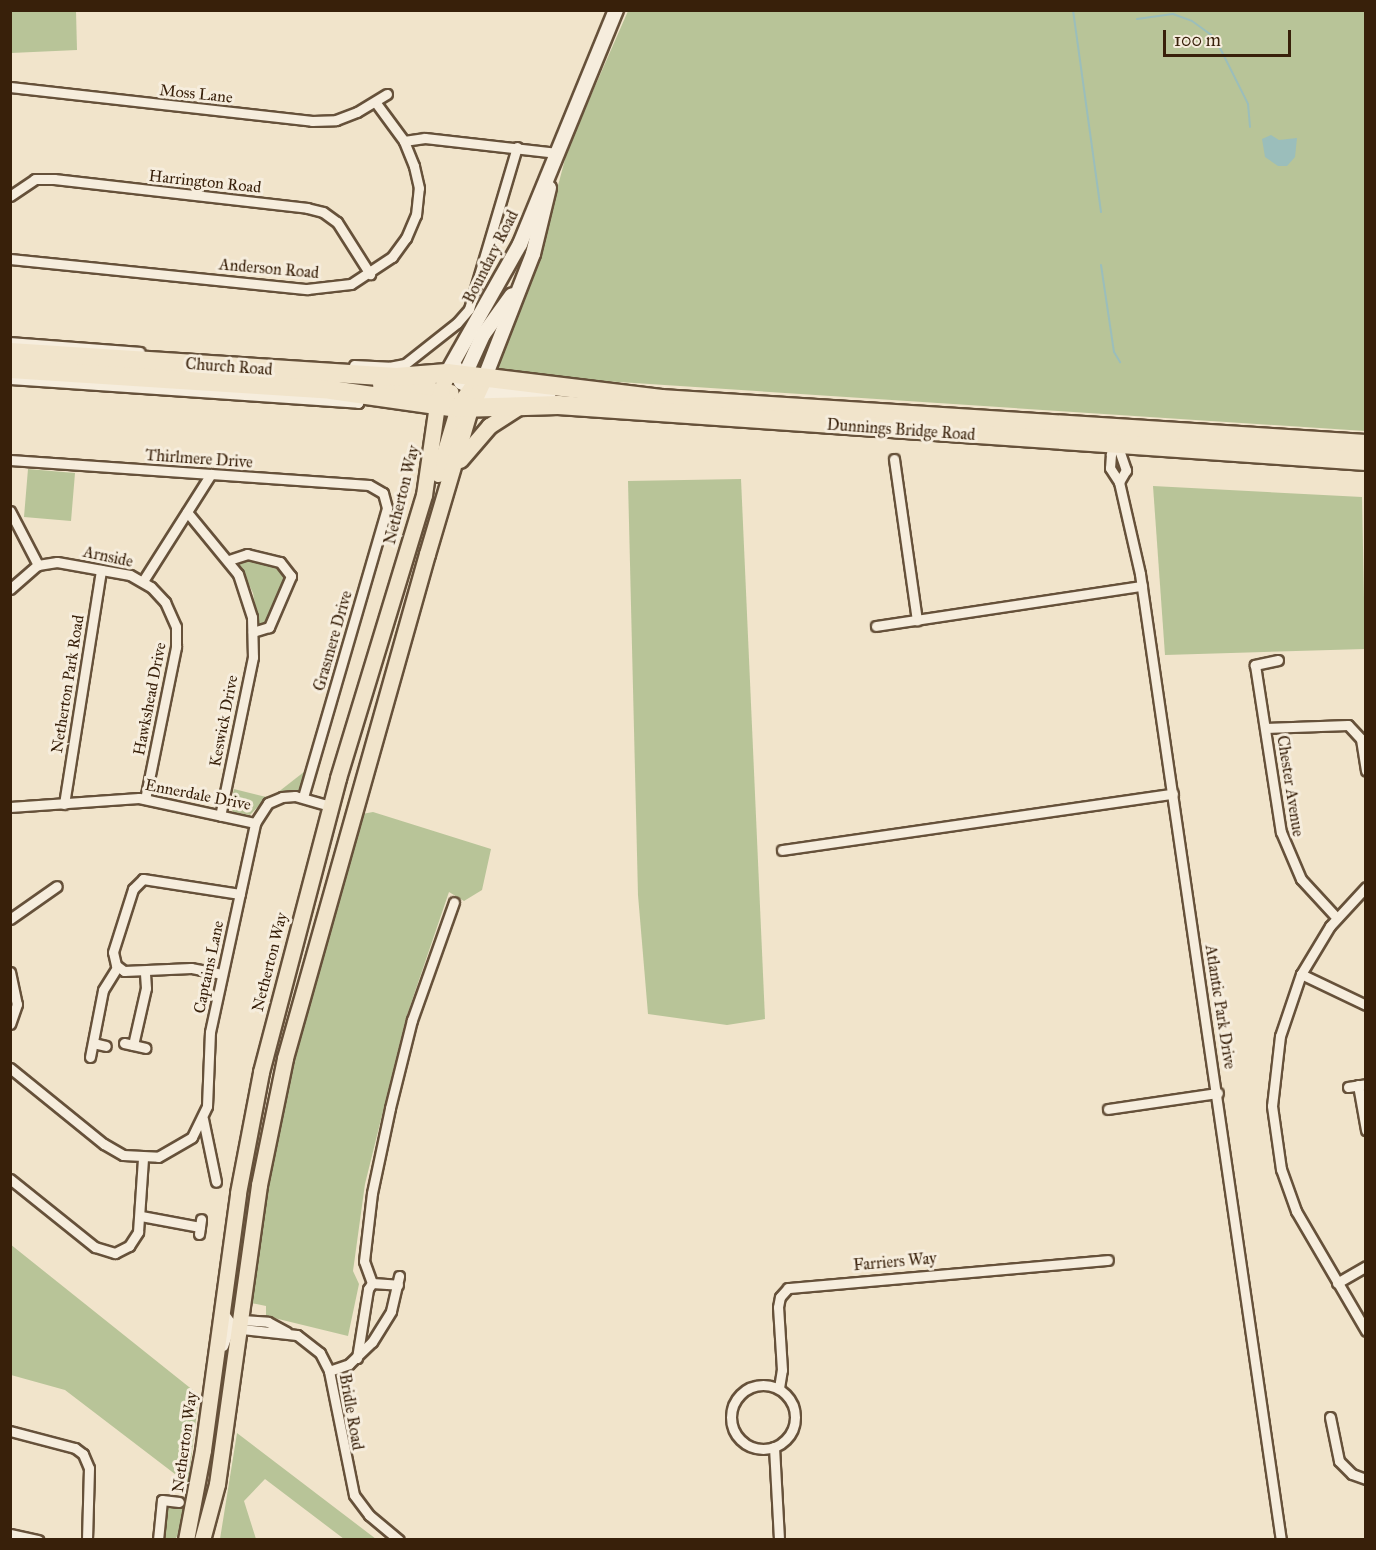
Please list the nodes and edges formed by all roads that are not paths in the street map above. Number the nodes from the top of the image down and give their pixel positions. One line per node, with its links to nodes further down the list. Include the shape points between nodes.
1 (616, 10): 7 (street, Boundary Road)
2 (10, 87): 4 (street, Moss Lane, via 312,121 336,120)
3 (387, 94): 4 (street, Moss Lane)
4 (376, 103): 5 (street)
5 (404, 141): 6 (street, via 424,138); 10 (street, Anderson Road, via 418,188 416,215 397,250)
6 (517, 147): 7 (street); 11 (street, Church Road, via 469,309 405,364 389,368)
7 (556, 153): 15 (street, Boundary Road, via 543,220 524,279 483,335); 15 (street, Boundary Road, via 520,244 458,352)
8 (10, 196): 10 (street, Harrington Road, via 34,179 54,179 307,208 323,212 337,222)
9 (10, 259): 10 (street, Anderson Road, via 307,289 328,289)
10 (370, 274)
11 (10, 342)
12 (10, 352): 15 (highway, Church Road, via 396,377)
13 (10, 369): 16 (highway, Church Road)
14 (10, 379): 16 (street, Church Road, via 358,403)
15 (461, 392): 16 (highway, Church Road); 17 (highway, Dunnings Bridge Road); 18 (street, via 580,401); 19 (highway, Dunnings Bridge Road, via 661,399 1083,425); 24 (main road); 46 (main road, Netherton Way, via 435,486 417,518)
16 (362, 394)
17 (520, 406): 18 (highway, Dunnings Bridge Road); 24 (main road, via 481,434)
18 (607, 410): 19 (highway, Dunnings Bridge Road)
19 (1117, 436): 20 (highway, Dunnings Bridge Road); 23 (highway, Dunnings Bridge Road); 26 (street, Atlantic Park Drive, via 1126,470); 26 (street, Atlantic Park Drive, via 1110,468)
20 (1365, 444)
21 (894, 459): 36 (street)
22 (10, 460): 25 (street, Thirlmere Drive)
23 (1365, 461)
24 (454, 469): 85 (main road, via 285,1058 259,1185)
25 (211, 474): 27 (street, Thirlmere Drive, via 369,485); 29 (street, Arnside)
26 (1119, 482): 34 (street, Atlantic Park Drive)
27 (383, 493): 43 (street, Grasmere Drive, via 387,508)
28 (10, 511): 31 (street)
29 (187, 512): 30 (street, Keswick Drive); 33 (street, Arnside)
30 (229, 560): 38 (street, Keswick Drive, via 245,590); 38 (street, via 247,554 279,562 291,576 269,627)
31 (38, 565): 32 (street, Arnside, via 57,562); 35 (street)
32 (101, 570): 33 (street, Arnside); 45 (street, Netherton Park Road)
33 (143, 581): 44 (street, Hawkshead Drive, via 165,602 176,637)
34 (1142, 586): 36 (street); 42 (street, Atlantic Park Drive)
35 (10, 589)
36 (917, 620): 37 (street)
37 (876, 626)
38 (253, 632): 48 (street, Keswick Drive, via 252,657)
39 (1278, 660): 40 (street, Chester Avenue, via 1255,665)
40 (1265, 728): 41 (street, via 1348,725 1361,739); 55 (street, Chester Avenue, via 1284,847 1308,887)
41 (1365, 771)
42 (1173, 794): 50 (street); 71 (street, Atlantic Park Drive)
43 (303, 798): 46 (street, Ennerdale Drive); 49 (street, Ennerdale Drive, via 275,799 262,809)
44 (145, 799): 45 (street, Ennerdale Drive); 48 (street, Ennerdale Drive)
45 (64, 804): 47 (street, Ennerdale Drive)
46 (331, 806): 84 (main road, Netherton Way, via 261,1072)
47 (10, 807)
48 (220, 816): 49 (street, Ennerdale Drive)
49 (255, 823): 53 (street, Captains Lane)
50 (782, 850)
51 (57, 886): 56 (street)
52 (1365, 887): 55 (street)
53 (240, 894): 57 (street, via 153,878 140,881 113,952); 60 (street, Captains Lane)
54 (454, 902): 82 (street, via 412,1020 390,1108 372,1193 364,1261)
55 (1337, 918): 61 (street)
56 (10, 920)
57 (117, 968): 59 (street); 64 (street, via 103,990)
58 (10, 972): 63 (street, via 16,1004)
59 (145, 972): 60 (street, via 191,968); 66 (street, via 146,988 128,1044)
60 (222, 974): 73 (street, Captains Lane, via 210,1032)
61 (1301, 974): 62 (street); 83 (street, via 1278,1044 1274,1126 1281,1169 1296,1211)
62 (1365, 1005)
63 (10, 1024)
64 (93, 1043): 65 (street); 67 (street)
65 (106, 1046)
66 (146, 1048)
67 (90, 1057)
68 (10, 1068): 75 (street, via 110,1149)
69 (1362, 1085): 70 (street); 74 (street)
70 (1348, 1087)
71 (1218, 1093): 72 (street); 104 (street, Atlantic Park Drive)
72 (1108, 1109)
73 (203, 1119): 75 (street, via 180,1147); 77 (street, Captains Lane)
74 (1365, 1130)
75 (143, 1158): 78 (street)
76 (10, 1179): 78 (street, via 105,1252 129,1246 136,1238)
77 (216, 1182)
78 (141, 1216): 79 (street)
79 (200, 1227)
80 (1108, 1260): 90 (street, Farriers Way, via 788,1288 778,1307 782,1370)
81 (1365, 1266): 83 (street)
82 (372, 1283): 87 (street, via 362,1316); 87 (street, via 399,1281 382,1328)
83 (1336, 1283): 86 (street)
84 (221, 1307): 85 (street); 88 (main road, Netherton Way)
85 (237, 1324): 88 (street); 89 (street, Bridle Road, via 267,1334 287,1332 311,1343); 97 (main road, via 220,1464)
86 (1365, 1331)
87 (357, 1358): 89 (street)
88 (214, 1359): 101 (main road, Netherton Way, via 203,1450)
89 (328, 1371): 102 (street, Bridle Road, via 354,1495 369,1515)
90 (778, 1388): 93 (street, via 789,1397 795,1415 789,1436); 93 (street, via 749,1387 739,1394 730,1417 744,1444 763,1449)
91 (1330, 1417): 94 (street, via 1339,1461)
92 (10, 1431): 99 (street, via 75,1448 84,1455 89,1468)
93 (774, 1447): 103 (street)
94 (1365, 1479)
95 (180, 1502): 100 (street, via 162,1500)
96 (10, 1534): 98 (street)
97 (204, 1537)
98 (38, 1539)
99 (87, 1539)
100 (158, 1539)
101 (186, 1539)
102 (399, 1539)
103 (779, 1539)
104 (1281, 1539)

